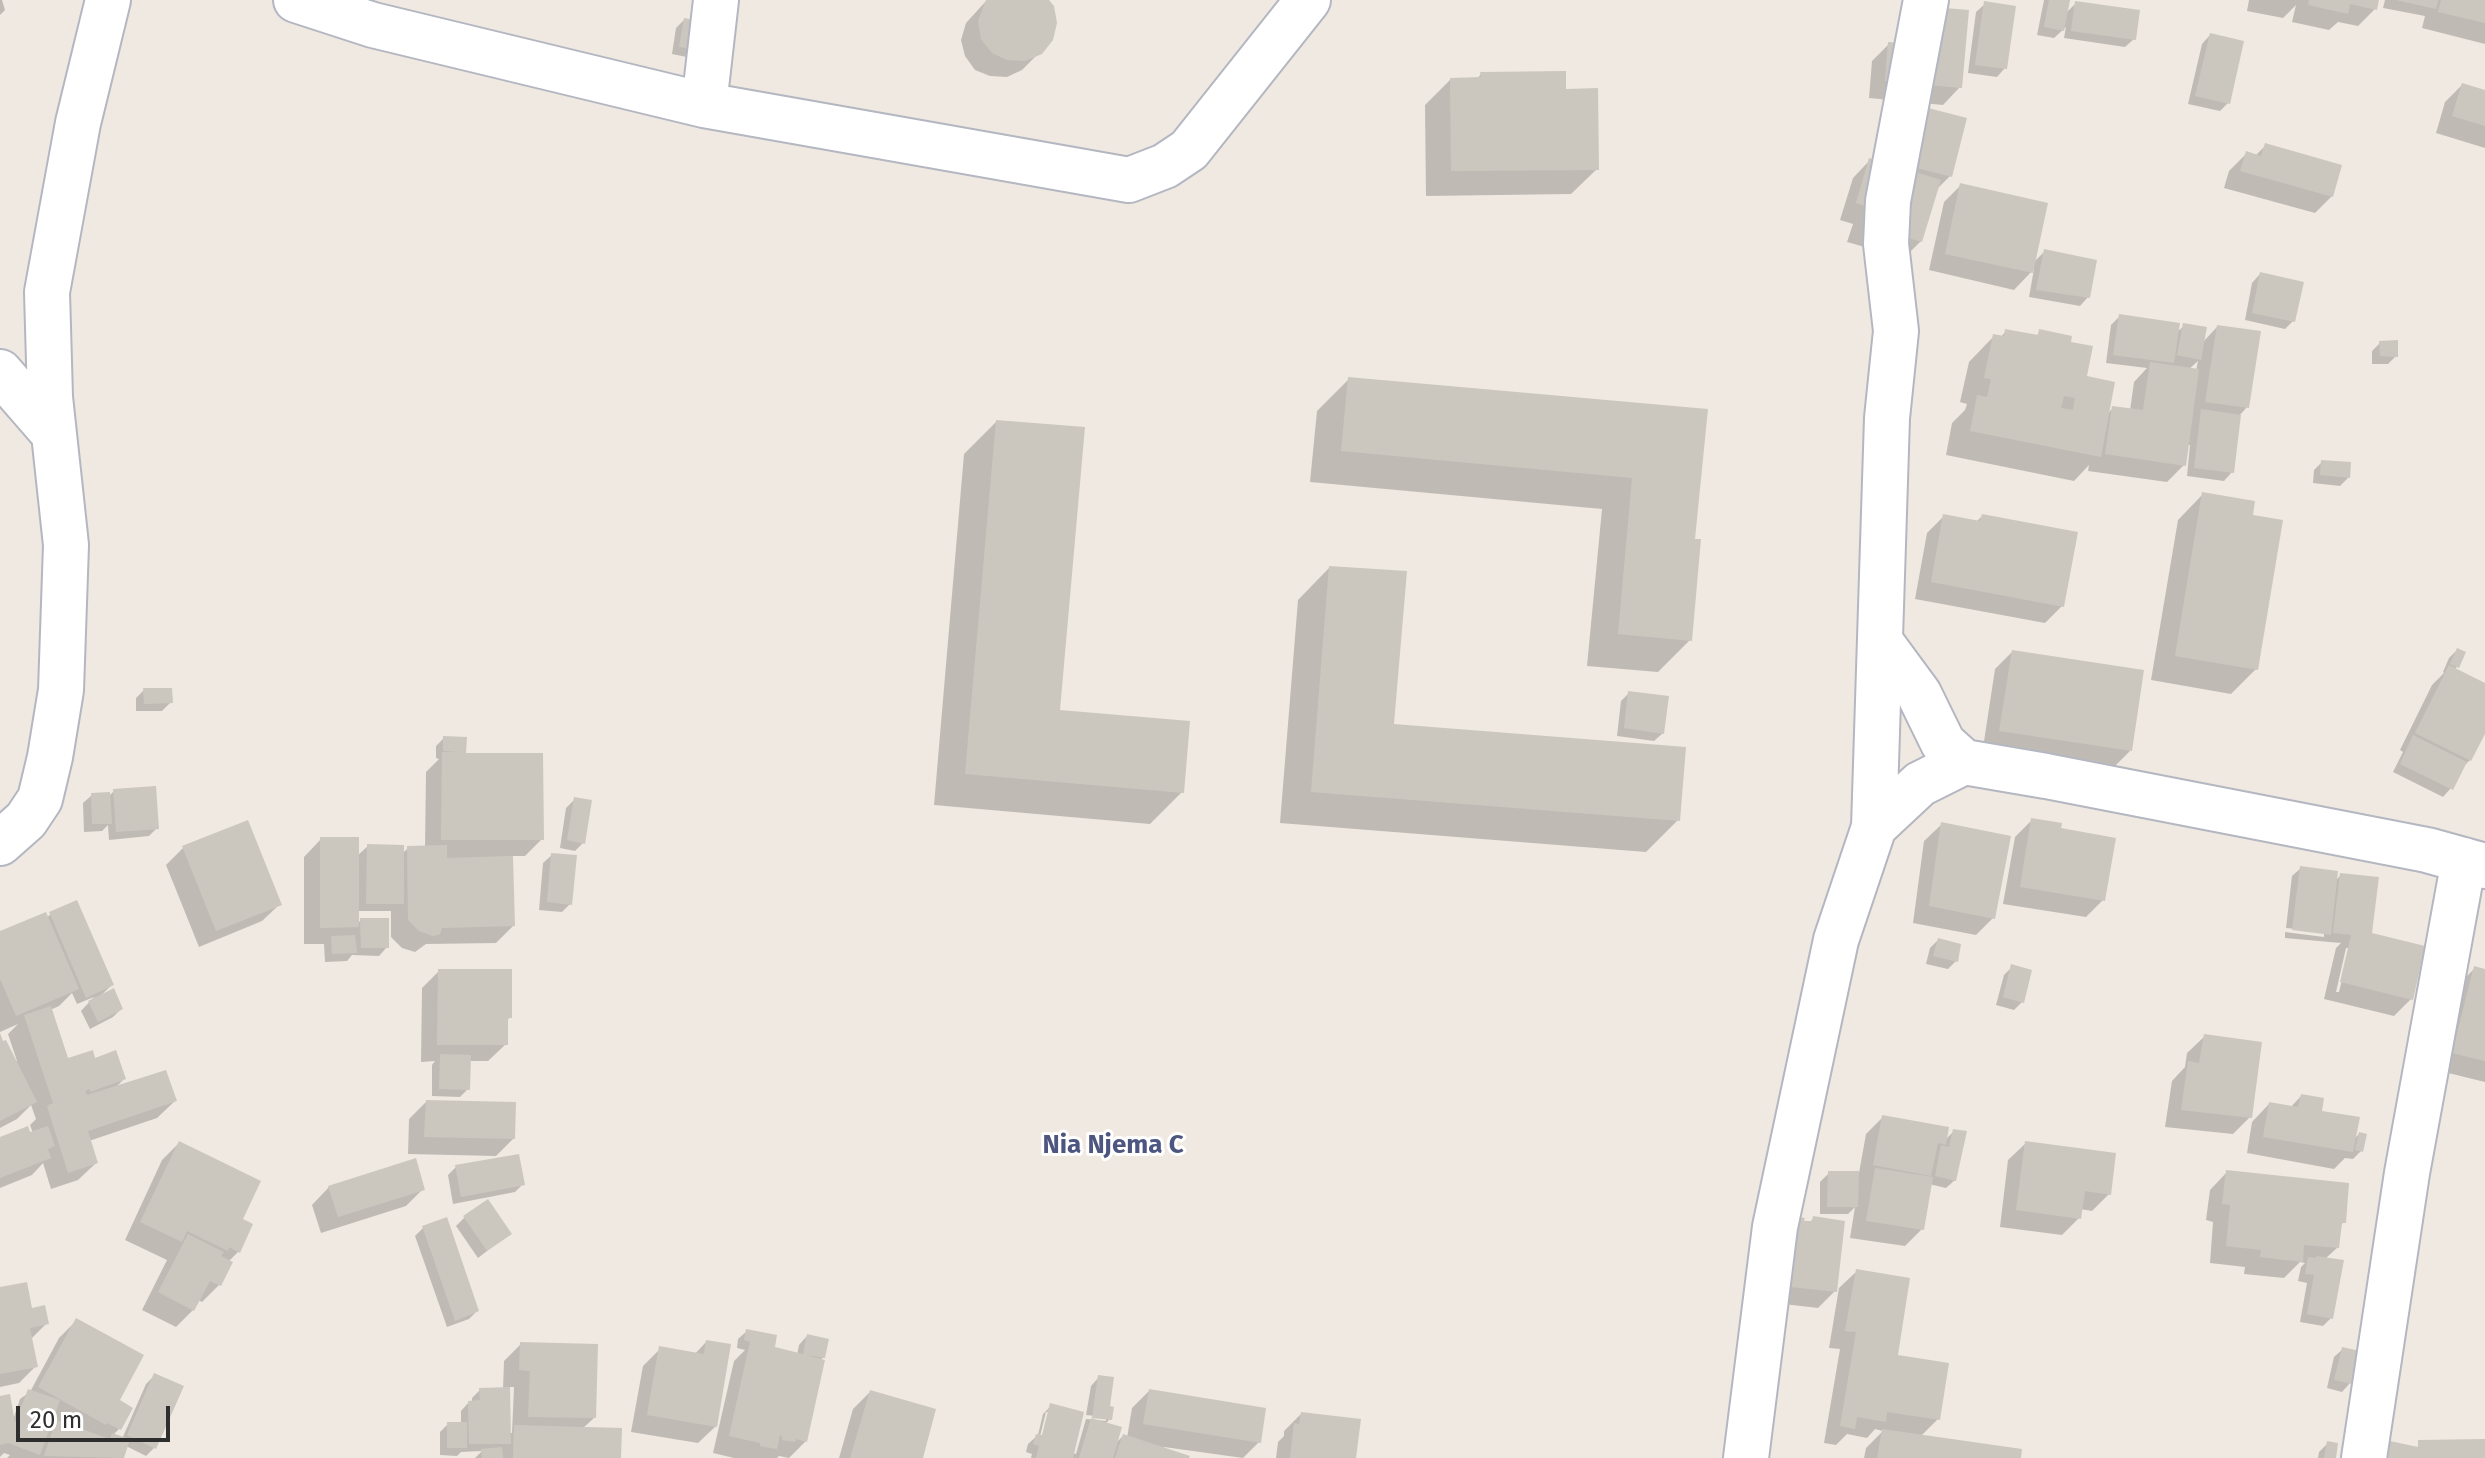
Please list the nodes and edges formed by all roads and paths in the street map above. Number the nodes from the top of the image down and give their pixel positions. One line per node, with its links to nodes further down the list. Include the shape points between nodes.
1 (108, 0): 8 (street, via 78,123 47,292)
2 (296, 0): 6 (street, via 373,25)
3 (716, 0): 6 (street)
4 (1308, 0): 6 (street, via 1189,150 1129,180)
5 (1926, 0): 9 (street, via 1888,201 1886,244 1896,331 1887,418)
6 (704, 105)
7 (0, 372): 8 (street)
8 (54, 434): 12 (street, via 66,545 61,690 40,799)
9 (1880, 641): 10 (street, via 1919,694 1943,743); 11 (street)
10 (1964, 762): 11 (street, via 1920,784); 13 (street)
11 (1874, 827): 14 (street, via 1836,940 1775,1227)
12 (0, 843)
13 (2475, 863): 15 (street, via 2407,1173)
14 (1748, 1457)
15 (2364, 1458)

